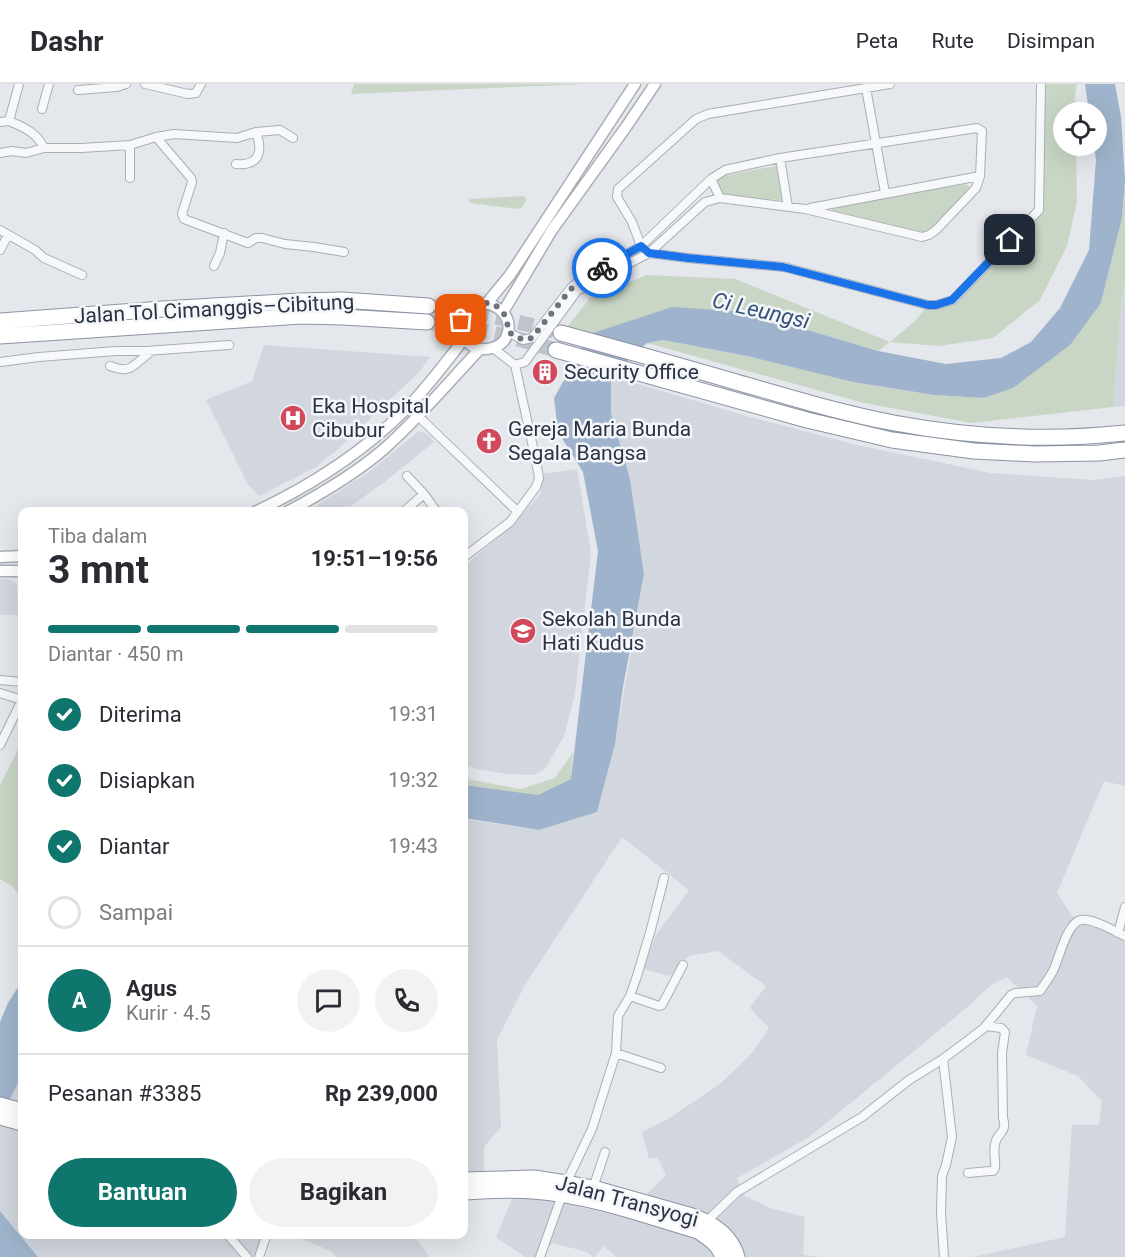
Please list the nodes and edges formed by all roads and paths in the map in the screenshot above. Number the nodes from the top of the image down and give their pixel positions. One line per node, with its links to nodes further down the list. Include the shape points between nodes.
1 (19, 84): 13 (street)
2 (49, 84): 12 (street)
3 (126, 84): 11 (street)
4 (145, 84): 5 (street, via 188,94 196,93)
5 (201, 84)
6 (634, 84): 40 (street, via 510,275)
7 (655, 84): 44 (street, via 552,230)
8 (890, 84): 10 (street)
9 (1041, 84): 37 (street, via 1039,210 952,300 928,305 783,267)
10 (866, 88): 18 (street); 34 (street, via 696,119 618,189 617,197)
11 (78, 90)
12 (42, 109)
13 (9, 121): 14 (street); 20 (street, via 34,134)
14 (0, 122)
15 (256, 132): 16 (street, via 237,138 174,134); 17 (street, via 280,130); 23 (street, via 258,157 246,164)
16 (156, 137): 19 (street); 32 (street, via 191,180 184,219)
17 (293, 138)
18 (876, 143): 22 (street); 24 (street, via 977,128 982,131); 27 (street)
19 (130, 146): 20 (street); 25 (street)
20 (44, 148): 21 (street)
21 (0, 153)
22 (780, 158): 26 (street, via 725,170); 29 (street)
23 (236, 164)
24 (980, 176): 27 (street); 30 (street, via 976,188 936,230 922,237)
25 (130, 178)
26 (711, 179): 28 (street); 34 (street)
27 (885, 193): 30 (street)
28 (720, 198): 29 (street); 37 (street, via 705,202)
29 (788, 207): 30 (street)
30 (805, 208)
31 (0, 230): 33 (street)
32 (224, 233): 36 (street, via 248,243 262,238); 38 (street)
33 (8, 235): 35 (street); 39 (street, via 44,258)
34 (641, 246): 37 (street); 47 (street, via 580,280 532,338 523,340)
35 (0, 250)
36 (344, 252)
37 (649, 253): 57 (street, via 577,291 525,362)
38 (214, 266)
39 (82, 275)
40 (487, 303): 44 (street); 50 (street, via 474,305 464,314 460,327)
41 (428, 306): 42 (highway, Jalan Tol Cimanggis–Cibitung, via 342,300)
42 (163, 309): 43 (highway); 45 (highway, Jalan Tol Cimanggis–Cibitung)
43 (0, 311)
44 (503, 312): 47 (street)
45 (0, 321)
46 (426, 322): 49 (highway, Jalan Tol Cimanggis–Cibitung, via 301,316)
47 (508, 332): 52 (street)
48 (561, 333): 60 (highway, via 811,404 895,423 1034,437)
49 (0, 338)
50 (464, 339): 53 (street); 64 (street, via 405,411 358,451 326,474)
51 (229, 345): 55 (street)
52 (493, 348): 53 (street); 57 (street)
53 (479, 350): 59 (street)
54 (556, 350): 61 (highway, via 892,440 1035,454)
55 (148, 355): 56 (street, via 131,350); 58 (street, via 128,369)
56 (0, 362)
57 (515, 365): 68 (street, via 539,476)
58 (110, 366)
59 (418, 416): 65 (street, via 346,477); 68 (street)
60 (1125, 433)
61 (1125, 450)
62 (407, 477): 63 (street)
63 (424, 494): 66 (street); 67 (street)
64 (265, 507)
65 (296, 507)
66 (409, 507)
67 (433, 507)
68 (518, 512): 69 (street)
69 (468, 554)
70 (18, 556): 71 (street)
71 (0, 557)
72 (0, 571): 73 (street)
73 (18, 571)
74 (0, 680): 75 (street)
75 (18, 682)
76 (0, 693): 77 (street)
77 (18, 699)
78 (18, 708): 79 (street)
79 (0, 744)
80 (664, 878): 84 (street)
81 (1125, 907): 82 (street)
82 (1121, 934): 85 (street, via 1092,921 1078,920 1040,991 1011,995)
83 (683, 964): 84 (street, via 662,1005)
84 (630, 996): 86 (street, via 618,1016)
85 (986, 1026): 87 (street); 90 (street, via 1005,1032 1005,1124 994,1145 996,1168)
86 (616, 1053): 88 (street); 93 (street, via 592,1129)
87 (943, 1059): 94 (street, via 862,1117 737,1192); 102 (street, via 952,1137 942,1176)
88 (662, 1068)
89 (605, 1152): 92 (street)
90 (968, 1173)
91 (470, 1186): 93 (highway, Jalan Transyogi, via 534,1178)
92 (593, 1188): 93 (highway, Jalan Transyogi); 94 (highway, Jalan Transyogi)
93 (564, 1189): 99 (street); 100 (highway, Jalan Transyogi, via 698,1231 712,1240)
94 (707, 1221): 101 (highway, Jalan Transyogi, via 720,1230)
95 (231, 1239): 97 (street)
96 (265, 1239): 98 (street)
97 (247, 1257)
98 (259, 1257)
99 (540, 1257)
100 (723, 1257)
101 (737, 1257)
102 (944, 1257)

